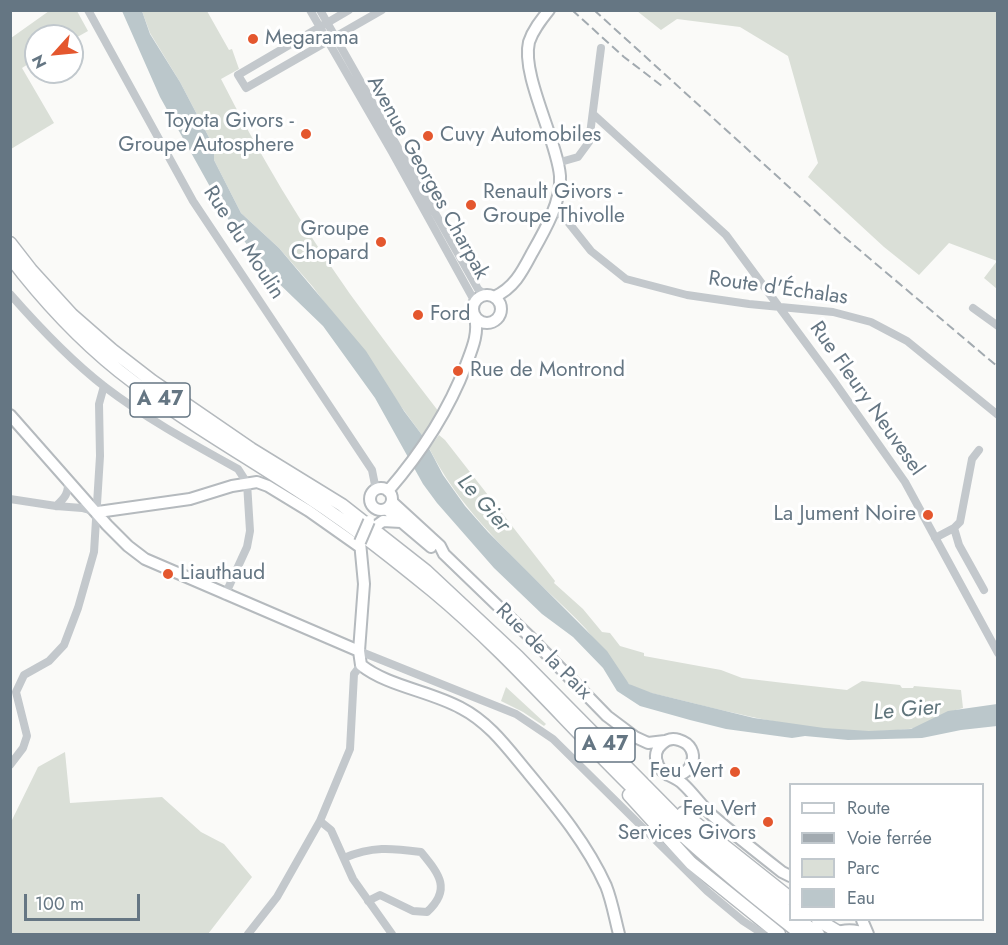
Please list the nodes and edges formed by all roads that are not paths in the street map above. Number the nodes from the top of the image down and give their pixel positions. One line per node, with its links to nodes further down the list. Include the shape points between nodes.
1 (88, 10): 32 (street, Rue du Moulin, via 193,201 372,470)
2 (310, 10): 7 (street, Avenue Georges Charpak)
3 (320, 10): 7 (street, Avenue Georges Charpak)
4 (349, 10): 7 (street)
5 (382, 10): 8 (street)
6 (549, 10): 11 (main road, via 530,39 529,61)
7 (324, 25): 8 (street, Avenue Georges Charpak); 8 (street, via 238,75 246,88)
8 (333, 39): 17 (street, Avenue Georges Charpak, via 478,289); 18 (street, Avenue Georges Charpak)
9 (601, 48): 10 (street)
10 (594, 114): 11 (street, via 589,142 582,153); 19 (street, Rue Fleury Neuvesel, via 726,235)
11 (557, 163): 12 (main road, via 559,191)
12 (553, 210): 15 (main road); 19 (street, Route d'Échalas, via 564,217 591,251 626,279 687,295)
13 (10, 243): 54 (highway, A 47, via 72,315 112,350 242,443 342,505 426,571 518,657)
14 (10, 257): 50 (highway, A 47, via 66,322 119,370 350,526 436,594)
15 (517, 279): 17 (main road, via 508,290); 20 (main road)
16 (10, 294): 26 (street)
17 (489, 296): 18 (main road); 20 (main road, via 497,299)
18 (475, 302): 22 (main road)
19 (779, 307): 28 (street, Route d'Échalas, via 833,312 871,321 907,341); 40 (street, Rue Fleury Neuvesel, via 905,482)
20 (501, 308): 23 (main road, via 499,317)
21 (974, 308): 24 (street)
22 (475, 316): 23 (main road); 25 (main road)
23 (491, 323): 25 (main road)
24 (998, 326)
25 (476, 339): 34 (main road, via 457,388 435,429)
26 (104, 386): 31 (street, via 141,413 238,469); 36 (street, via 99,404)
27 (10, 415): 30 (main road)
28 (998, 415)
29 (979, 450): 39 (street, via 972,459 960,522)
30 (68, 479): 35 (street, via 66,497); 36 (main road)
31 (247, 483): 36 (main road, via 190,499); 41 (main road, via 268,486); 44 (street, via 247,547)
32 (376, 490): 34 (main road, via 382,488); 34 (main road, via 370,498)
33 (10, 499): 35 (street)
34 (385, 502): 37 (main road); 38 (main road, Rue de la Paix); 42 (main road, Rue de la Paix, via 440,546)
35 (56, 506): 36 (street)
36 (98, 512): 44 (main road, via 128,546 146,559); 52 (street, via 94,552 64,645 49,661 24,675 16,692 27,736)
37 (372, 522): 38 (main road); 41 (main road, bridge)
38 (402, 522): 42 (main road, Rue de la Paix)
39 (954, 528): 40 (street); 43 (street)
40 (935, 538): 46 (street, Rue Fleury Neuvesel)
41 (361, 543): 45 (main road)
42 (444, 554): 49 (main road, Rue de la Paix, via 607,716)
43 (984, 590)
44 (225, 595): 45 (main road)
45 (359, 651): 47 (main road); 70 (street, via 516,714 544,732 707,891)
46 (998, 653)
47 (361, 665): 57 (street, via 354,674 350,749); 69 (main road, via 372,674 438,696 490,727 555,803 596,866 607,889)
48 (665, 741): 49 (main road); 51 (main road); 53 (main road, via 681,740 690,747)
49 (648, 743): 51 (main road, Rue de la Paix)
50 (593, 748): 71 (highway, via 598,760 691,863); 72 (highway, A 47, via 690,843)
51 (656, 755): 55 (main road, via 659,767)
52 (10, 765)
53 (690, 769): 55 (main road, via 681,775); 56 (main road)
54 (628, 770): 60 (highway); 62 (highway, A 47, via 690,829)
55 (668, 775): 56 (main road)
56 (693, 794): 59 (main road, via 713,817)
57 (320, 821): 58 (street, via 331,830); 67 (street, via 277,897)
58 (344, 858): 61 (street); 61 (street, via 364,850 421,852 440,879 442,892 428,912 413,911 380,895)
59 (789, 876)
60 (789, 897)
61 (368, 901): 68 (street)
62 (789, 912)
63 (800, 921): 73 (highway)
64 (820, 921): 66 (highway)
65 (854, 921): 66 (main road)
66 (839, 932): 74 (main road)
67 (248, 934)
68 (392, 934)
69 (619, 934)
70 (763, 934)
71 (779, 934)
72 (801, 934)
73 (818, 934)
74 (867, 934)

